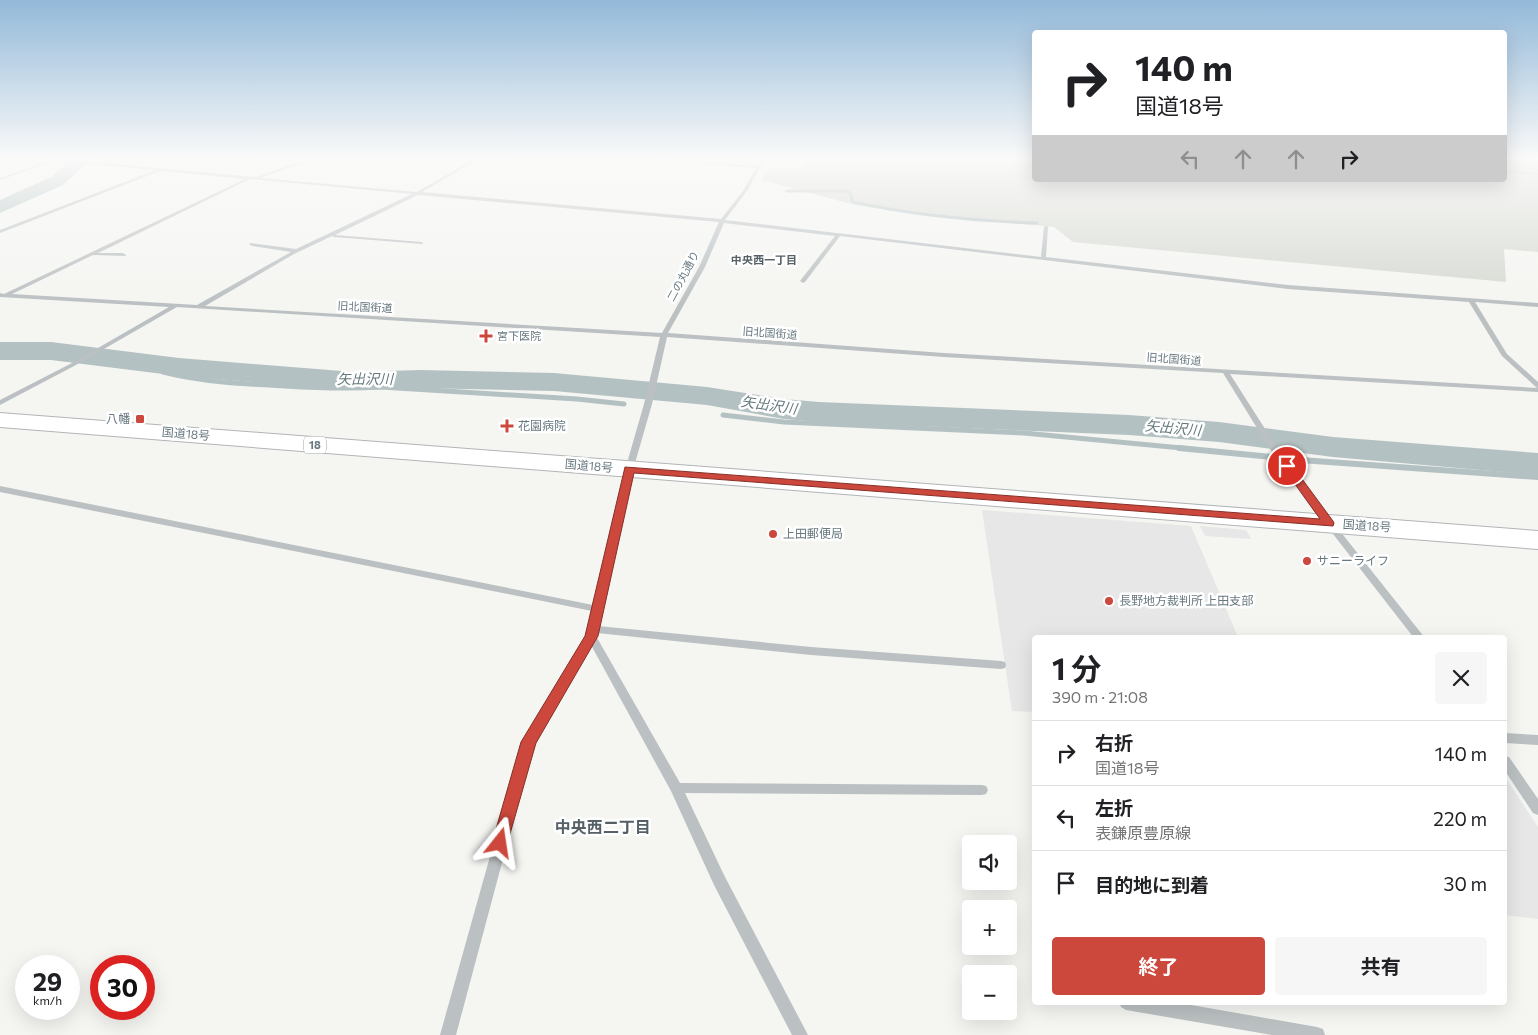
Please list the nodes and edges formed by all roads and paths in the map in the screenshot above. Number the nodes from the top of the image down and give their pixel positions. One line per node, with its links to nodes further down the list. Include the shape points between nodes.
1 (64, 207): 8 (street)
2 (191, 207): 14 (street)
3 (389, 207): 10 (street)
4 (567, 207): 6 (street)
5 (733, 207): 6 (street, 二の丸通り)
6 (722, 221): 9 (street); 23 (street, 二の丸通り, via 702,266)
7 (1046, 227): 16 (street)
8 (0, 232)
9 (838, 235): 16 (street); 17 (street)
10 (332, 236): 11 (street); 13 (street)
11 (421, 243)
12 (252, 244): 13 (street)
13 (296, 251): 22 (street)
14 (91, 254): 15 (street); 18 (street)
15 (123, 255)
16 (1043, 259): 19 (street, via 1288,287)
17 (803, 281)
18 (2, 295): 21 (street, 旧北国街道)
19 (1471, 300): 20 (street); 25 (street, via 1504,355)
20 (1538, 304)
21 (175, 306): 22 (street, 旧北国街道); 26 (street)
22 (198, 307): 23 (street, 旧北国街道)
23 (664, 335): 24 (street, 旧北国街道); 28 (street, 二の丸通り)
24 (1226, 372): 25 (street, 旧北国街道); 30 (street, via 1273,447)
25 (1538, 389)
26 (0, 404)
27 (0, 420): 28 (highway, 国道18号 / 18)
28 (629, 470): 30 (highway, 国道18号 / 18); 32 (street)
29 (0, 489): 32 (street)
30 (1329, 523): 31 (highway, 国道18号 / 18); 34 (street)
31 (1538, 540)
32 (597, 610): 33 (street)
33 (592, 633): 35 (street); 39 (street); 43 (street, via 528,742)
34 (1418, 635)
35 (1001, 664)
36 (1507, 738): 37 (street)
37 (1538, 740)
38 (1507, 764): 41 (street)
39 (676, 788): 40 (street); 44 (street, via 719,880)
40 (982, 790)
41 (1538, 808)
42 (1143, 1005): 45 (street)
43 (448, 1035)
44 (800, 1035)
45 (1317, 1035)

